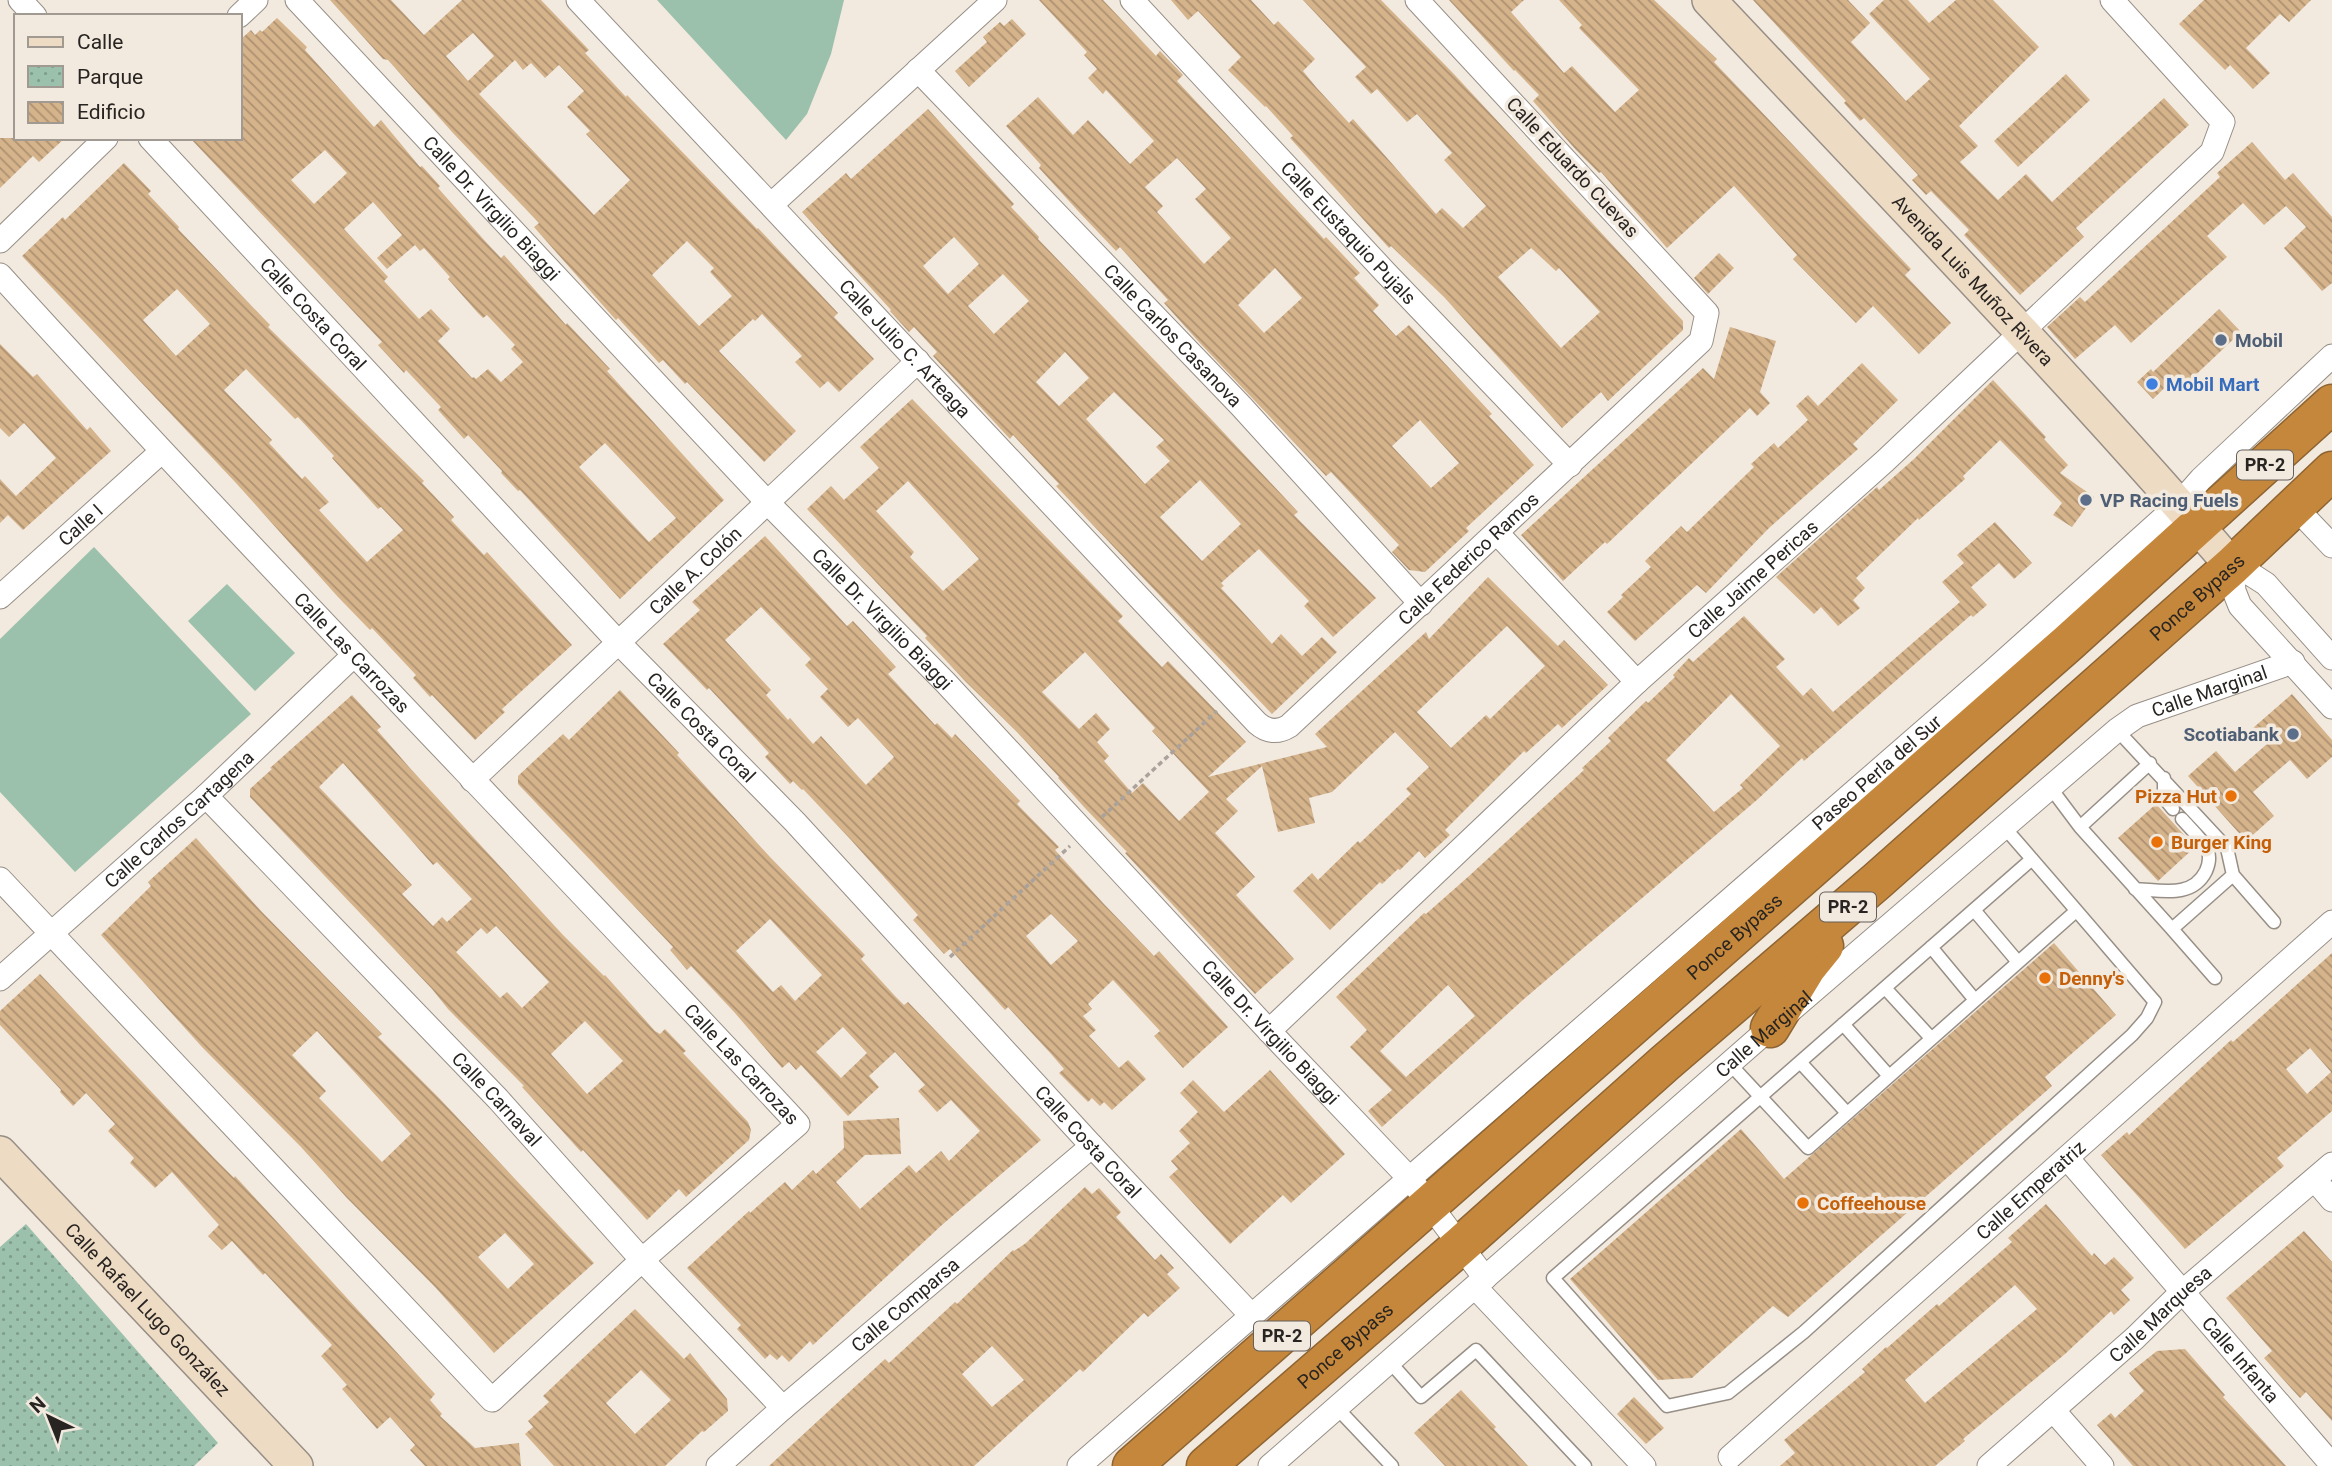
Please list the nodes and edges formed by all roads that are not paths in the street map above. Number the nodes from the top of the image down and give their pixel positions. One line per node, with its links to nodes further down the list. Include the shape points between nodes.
1 (20, 0): 10 (street)
2 (256, 0): 11 (street)
3 (297, 0): 26 (street, Calle Dr. Virgilio Biaggi)
4 (578, 0): 15 (street, Calle Julio C. Arteaga)
5 (995, 0): 12 (street)
6 (1132, 0): 24 (street, Calle Eustaquio Pujals)
7 (1417, 0): 19 (street, Calle Eduardo Cuevas, via 1707,313)
8 (1709, 0): 18 (street, Avenida Luis Muñoz Rivera)
9 (2112, 0): 18 (street, Calle Jaime Pericas, via 2223,121 2212,152)
10 (33, 14)
11 (241, 14)
12 (918, 70): 15 (street); 33 (street, Calle Carlos Casanova, via 1241,406)
13 (104, 140): 16 (street)
14 (152, 140): 34 (street, Calle Costa Coral)
15 (771, 205): 21 (street, Calle Julio C. Arteaga)
16 (0, 241)
17 (0, 275): 23 (street, Calle Las Carrozas)
18 (2022, 332): 28 (street, Avenida Luis Muñoz Rivera); 38 (street, Calle Jaime Pericas, via 1885,461)
19 (1702, 341): 24 (street, Calle Federico Ramos)
20 (2332, 356): 28 (street, via 2201,479)
21 (918, 362): 26 (street, Calle A. Colón); 39 (street, Calle Julio C. Arteaga)
22 (2332, 404): 28 (highway, Ponce Bypass / PR-2)
23 (161, 452): 32 (street, Calle I); 35 (street, Calle Las Carrozas)
24 (1570, 465): 29 (street, Calle Federico Ramos)
25 (2332, 471): 27 (highway, Ponce Bypass / PR-2)
26 (768, 503): 34 (street, Calle A. Colón); 70 (street, Calle Dr. Virgilio Biaggi, via 944,682)
27 (2294, 506): 30 (street); 31 (highway, Ponce Bypass / PR-2)
28 (2188, 515): 31 (street, Avenida Luis Muñoz Rivera); 82 (highway, Ponce Bypass / PR-2)
29 (1497, 533): 33 (street, Calle Federico Ramos); 38 (street)
30 (2332, 546)
31 (2232, 566): 36 (street, via 2266,584); 37 (street, via 2240,606); 54 (highway, Ponce Bypass / PR-2)
32 (3, 589)
33 (1421, 604): 39 (street, Calle Federico Ramos, via 1284,729 1262,727)
34 (619, 643): 44 (street, Calle A. Colón); 77 (street, Calle Costa Coral, via 794,822)
35 (353, 656): 44 (street, Calle Las Carrozas); 46 (street, Calle Carlos Cartagena)
36 (2332, 657)
37 (2293, 662): 40 (street); 41 (street, Calle Marginal, via 2137,716)
38 (1637, 681): 70 (street, Calle Jaime Pericas)
39 (1232, 696)
40 (2332, 707)
41 (2117, 730): 42 (lane); 45 (street, Calle Marginal)
42 (2150, 764): 43 (lane); 50 (lane)
43 (2164, 778): 47 (lane, via 2164,798); 52 (lane, via 2227,848)
44 (472, 780): 85 (street, Calle Las Carrozas, via 798,1124)
45 (2050, 788): 49 (street, Calle Marginal); 50 (lane)
46 (206, 796): 61 (street, Calle Carlos Cartagena); 85 (street, Calle Carnaval, via 498,1099)
47 (2173, 809)
48 (2182, 819): 55 (lane, via 2207,849 2210,860 2205,873 2185,890)
49 (2004, 827): 51 (lane); 69 (street, Calle Marginal)
50 (2080, 827): 55 (lane)
51 (2032, 859): 56 (lane); 57 (lane)
52 (2233, 875): 58 (lane); 60 (lane)
53 (0, 879): 61 (street, Calle Las Carrozas)
54 (1877, 881): 69 (highway, via 1807,967); 84 (highway, Ponce Bypass / PR-2)
55 (2136, 889): 60 (lane)
56 (1975, 910): 62 (lane); 63 (lane)
57 (2076, 911): 63 (lane); 75 (lane, via 2155,1002 2147,1018 1804,1332 1728,1393 1667,1406 1553,1278)
58 (2274, 922)
59 (2332, 922): 79 (street, Calle Emperatriz)
60 (2172, 929): 64 (lane)
61 (51, 934): 65 (street, Calle Carlos Cartagena); 85 (street, Calle Las Carrozas, via 492,1400)
62 (1931, 947): 66 (lane); 67 (lane)
63 (2018, 962): 67 (lane)
64 (2215, 978)
65 (0, 979)
66 (1885, 988): 68 (lane); 71 (lane)
67 (1975, 1000): 71 (lane)
68 (1843, 1024): 72 (lane); 74 (lane)
69 (1770, 1028): 73 (street, Calle Marginal)
70 (1269, 1031): 82 (street, Calle Dr. Virgilio Biaggi)
71 (1931, 1038): 74 (lane)
72 (1800, 1062): 75 (lane); 76 (lane)
73 (1730, 1063): 75 (lane); 86 (street, Calle Marginal)
74 (1889, 1076): 76 (lane)
75 (1760, 1097): 76 (lane, via 1808,1148)
76 (1847, 1113)
77 (1092, 1146): 88 (street, Calle Costa Coral); 90 (street, Calle Comparsa)
78 (0, 1153): 95 (street, Calle Rafael Lugo González)
79 (2067, 1158): 87 (street, Calle Infanta); 93 (street, Calle Emperatriz)
80 (2332, 1164): 81 (street, Calle Marquesa)
81 (2315, 1180): 83 (street); 87 (street, Calle Marquesa)
82 (1421, 1192): 84 (street, Calle Dr. Virgilio Biaggi); 88 (street); 98 (highway, Ponce Bypass / PR-2)
83 (2332, 1200)
84 (1461, 1245): 86 (street, Calle Dr. Virgilio Biaggi); 99 (highway, Ponce Bypass / PR-2)
85 (642, 1260): 90 (street, Calle Carnaval)
86 (1480, 1283): 89 (street, Calle Marginal); 103 (street, Calle Dr. Virgilio Biaggi)
87 (2181, 1293): 92 (street, Calle Marquesa); 94 (street, Calle Infanta)
88 (1251, 1315): 97 (street)
89 (1390, 1362): 91 (street, Calle Marginal); 102 (lane, via 1421,1397 1476,1350)
90 (783, 1408): 96 (street, Calle Comparsa)
91 (1336, 1408): 100 (street, Calle Marginal); 101 (lane)
92 (2053, 1410): 104 (street, Calle Marquesa); 105 (street)
93 (1730, 1457)
94 (2332, 1465)
95 (296, 1466)
96 (718, 1466)
97 (1079, 1466)
98 (1132, 1466)
99 (1206, 1466)
100 (1270, 1466)
101 (1392, 1466)
102 (1585, 1466)
103 (1644, 1466)
104 (1989, 1466)
105 (2102, 1466)

